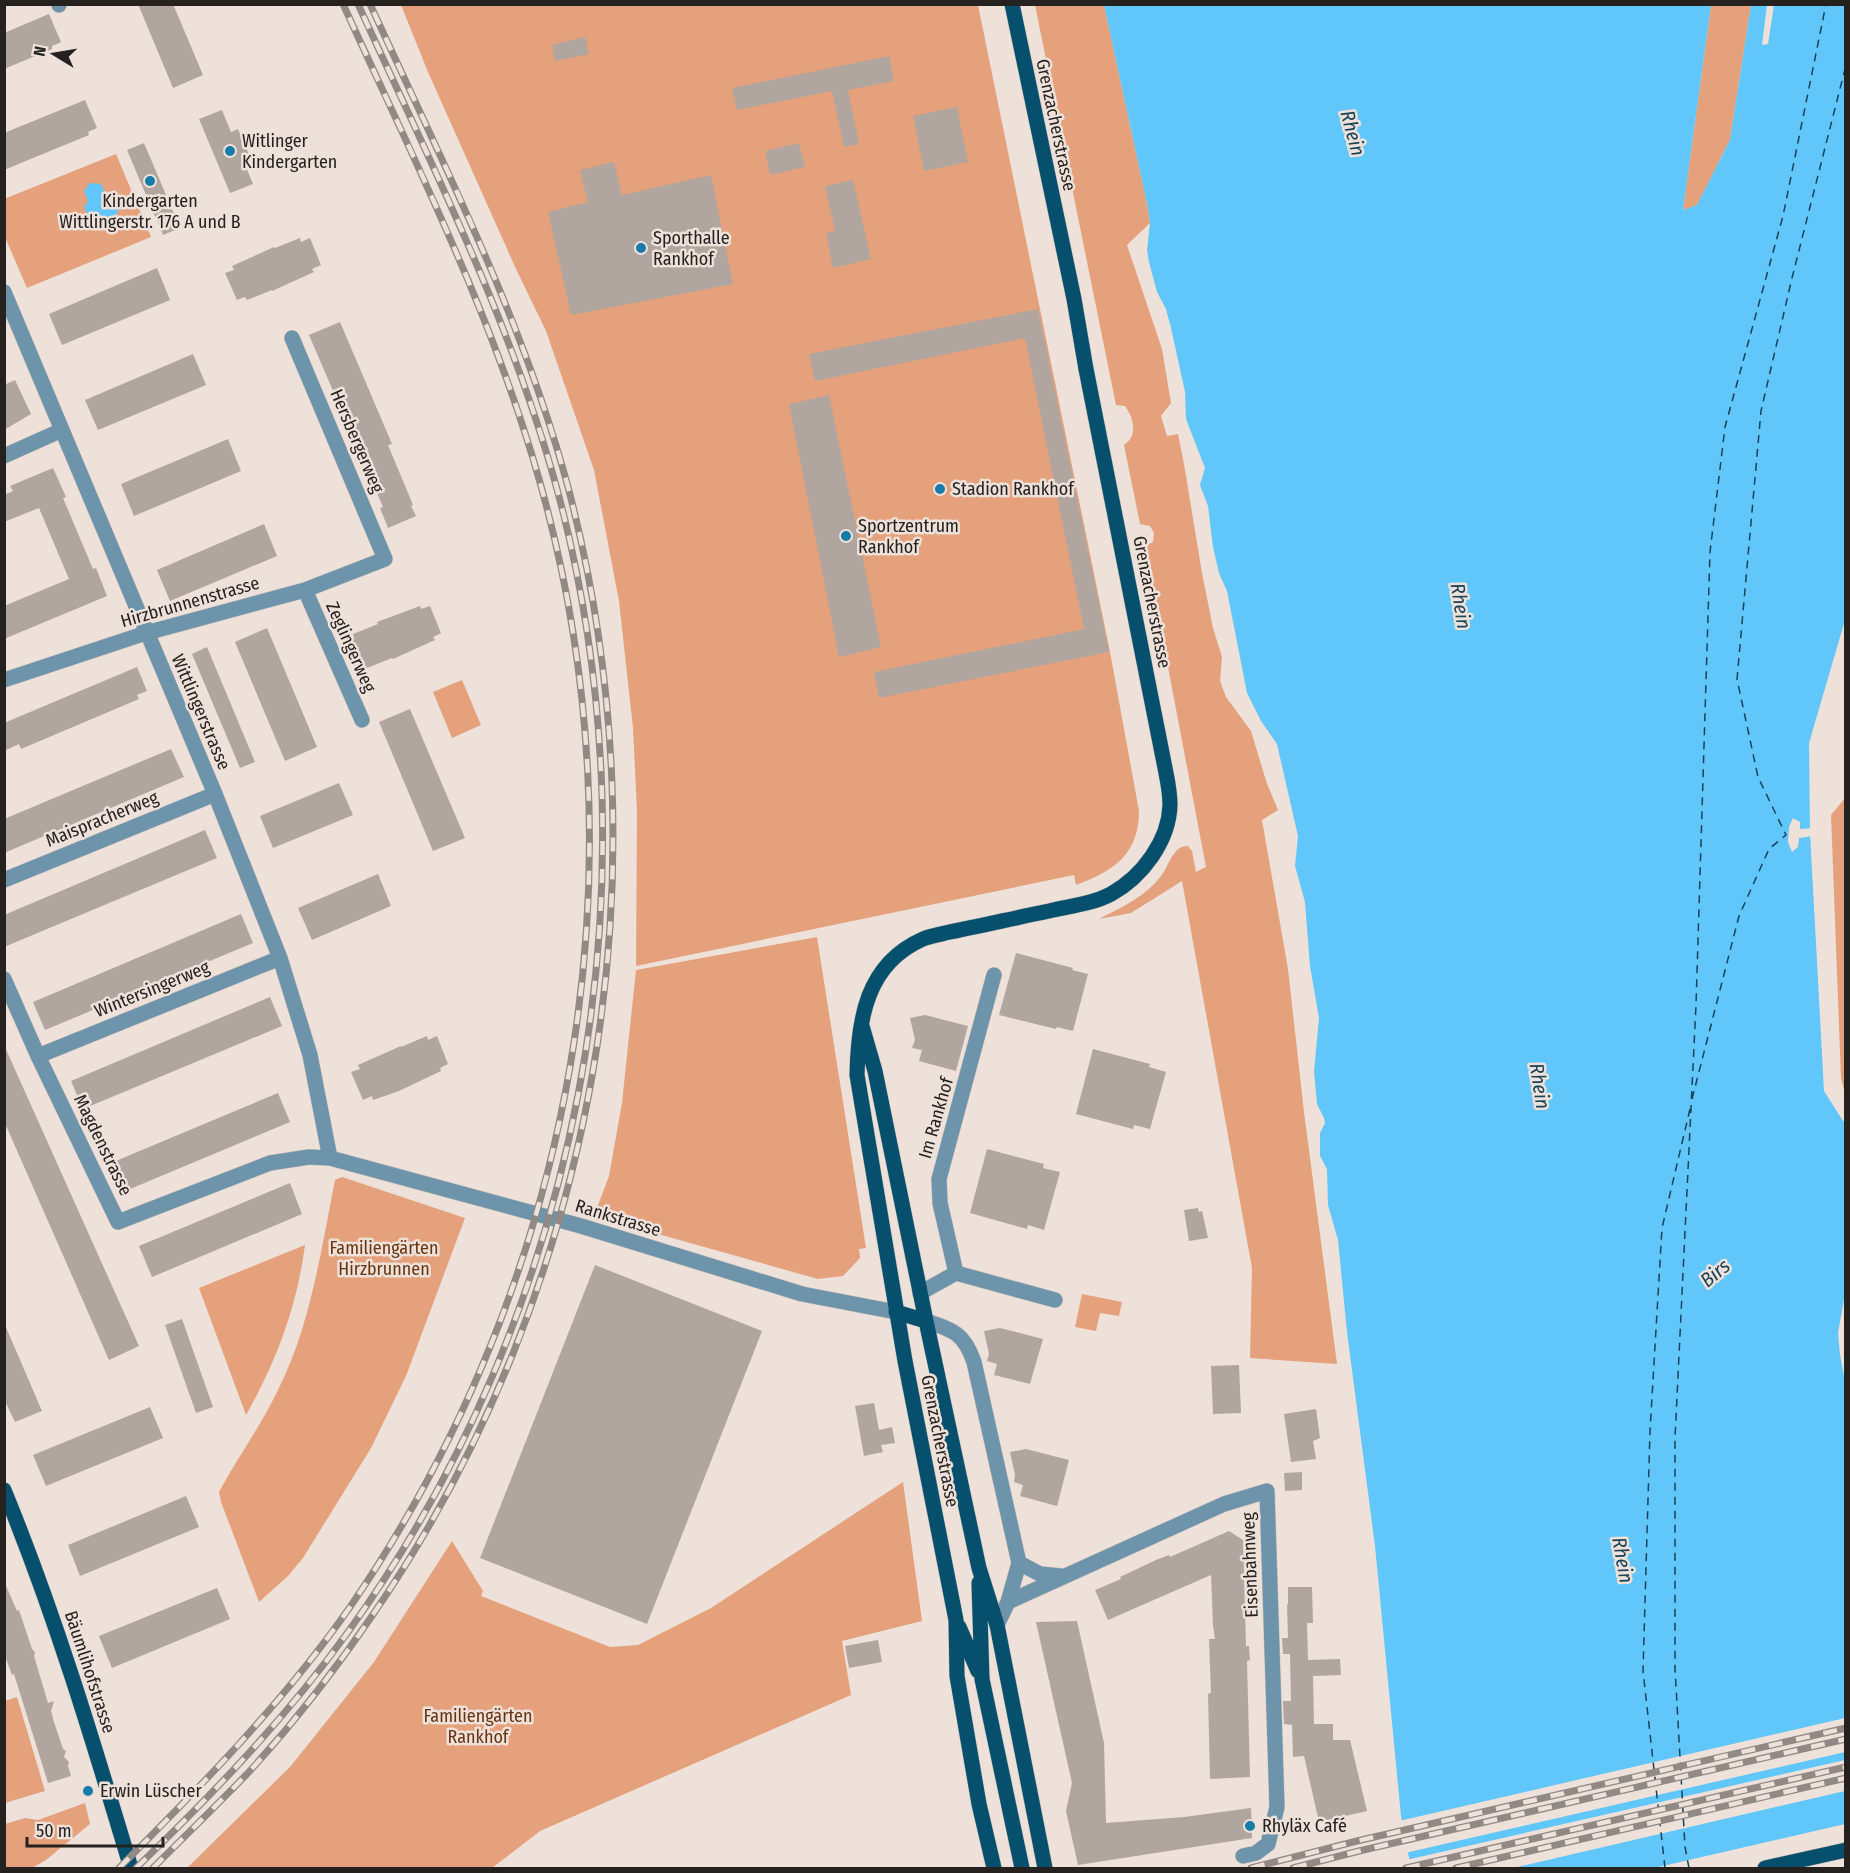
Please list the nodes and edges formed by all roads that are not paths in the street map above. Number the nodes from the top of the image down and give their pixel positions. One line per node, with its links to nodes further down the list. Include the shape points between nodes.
1 (1012, 4): 16 (main road, Grenzacherstrasse, via 1074,299 1165,763 1170,807 1161,839 1128,883 1084,903 924,939 887,965 866,1001)
2 (4, 292): 4 (street, Wittlingerstrasse)
3 (292, 339): 6 (street, Hersbergerweg)
4 (62, 430): 5 (street); 8 (street, Wittlingerstrasse)
5 (4, 456)
6 (386, 559): 7 (street, Hirzbrunnenstrasse)
7 (305, 590): 8 (street, Hirzbrunnenstrasse); 10 (street, Zeglingerweg)
8 (146, 633): 9 (street, Hirzbrunnenstrasse); 11 (street, Wittlingerstrasse)
9 (4, 680)
10 (362, 720)
11 (215, 794): 12 (street, Maispracherweg); 13 (street, Wittlingerstrasse)
12 (4, 880)
13 (280, 958): 17 (street, Wintersingerweg); 18 (street, Wittlingerstrasse, via 310,1055)
14 (994, 975): 19 (street, Im Rankhof, via 939,1179 940,1203)
15 (4, 979): 17 (street, Magdenstrasse)
16 (861, 1020): 20 (main road, Grenzacherstrasse); 22 (main road, Grenzacherstrasse, via 857,1075)
17 (38, 1056): 18 (street, Magdenstrasse, via 118,1222 270,1163)
18 (330, 1158): 22 (street, Rankstrasse, via 581,1226 802,1294)
19 (956, 1273): 20 (street); 21 (street)
20 (920, 1293): 22 (main road); 23 (main road, Grenzacherstrasse)
21 (1055, 1300)
22 (896, 1312): 23 (main road); 29 (main road, Grenzacherstrasse)
23 (926, 1321): 25 (street, via 965,1340 975,1362); 26 (main road, Grenzacherstrasse)
24 (4, 1490): 34 (main road, Bäumlihofstrasse, via 52,1614)
25 (1019, 1563): 27 (street, via 1040,1574); 28 (street)
26 (979, 1568): 30 (main road, Grenzacherstrasse); 31 (main road)
27 (1064, 1576): 28 (street, Eisenbahnweg); 33 (street, Eisenbahnweg, via 1224,1504 1267,1491 1277,1808 1268,1844)
28 (1008, 1602): 30 (street)
29 (956, 1620): 31 (main road); 35 (main road, Grenzacherstrasse, via 957,1676)
30 (997, 1625): 37 (main road, Grenzacherstrasse)
31 (982, 1679): 36 (main road)
32 (1845, 1850): 38 (main road)
33 (1244, 1856)
34 (131, 1869)
35 (994, 1869)
36 (1022, 1869)
37 (1046, 1869)
38 (1765, 1869)

